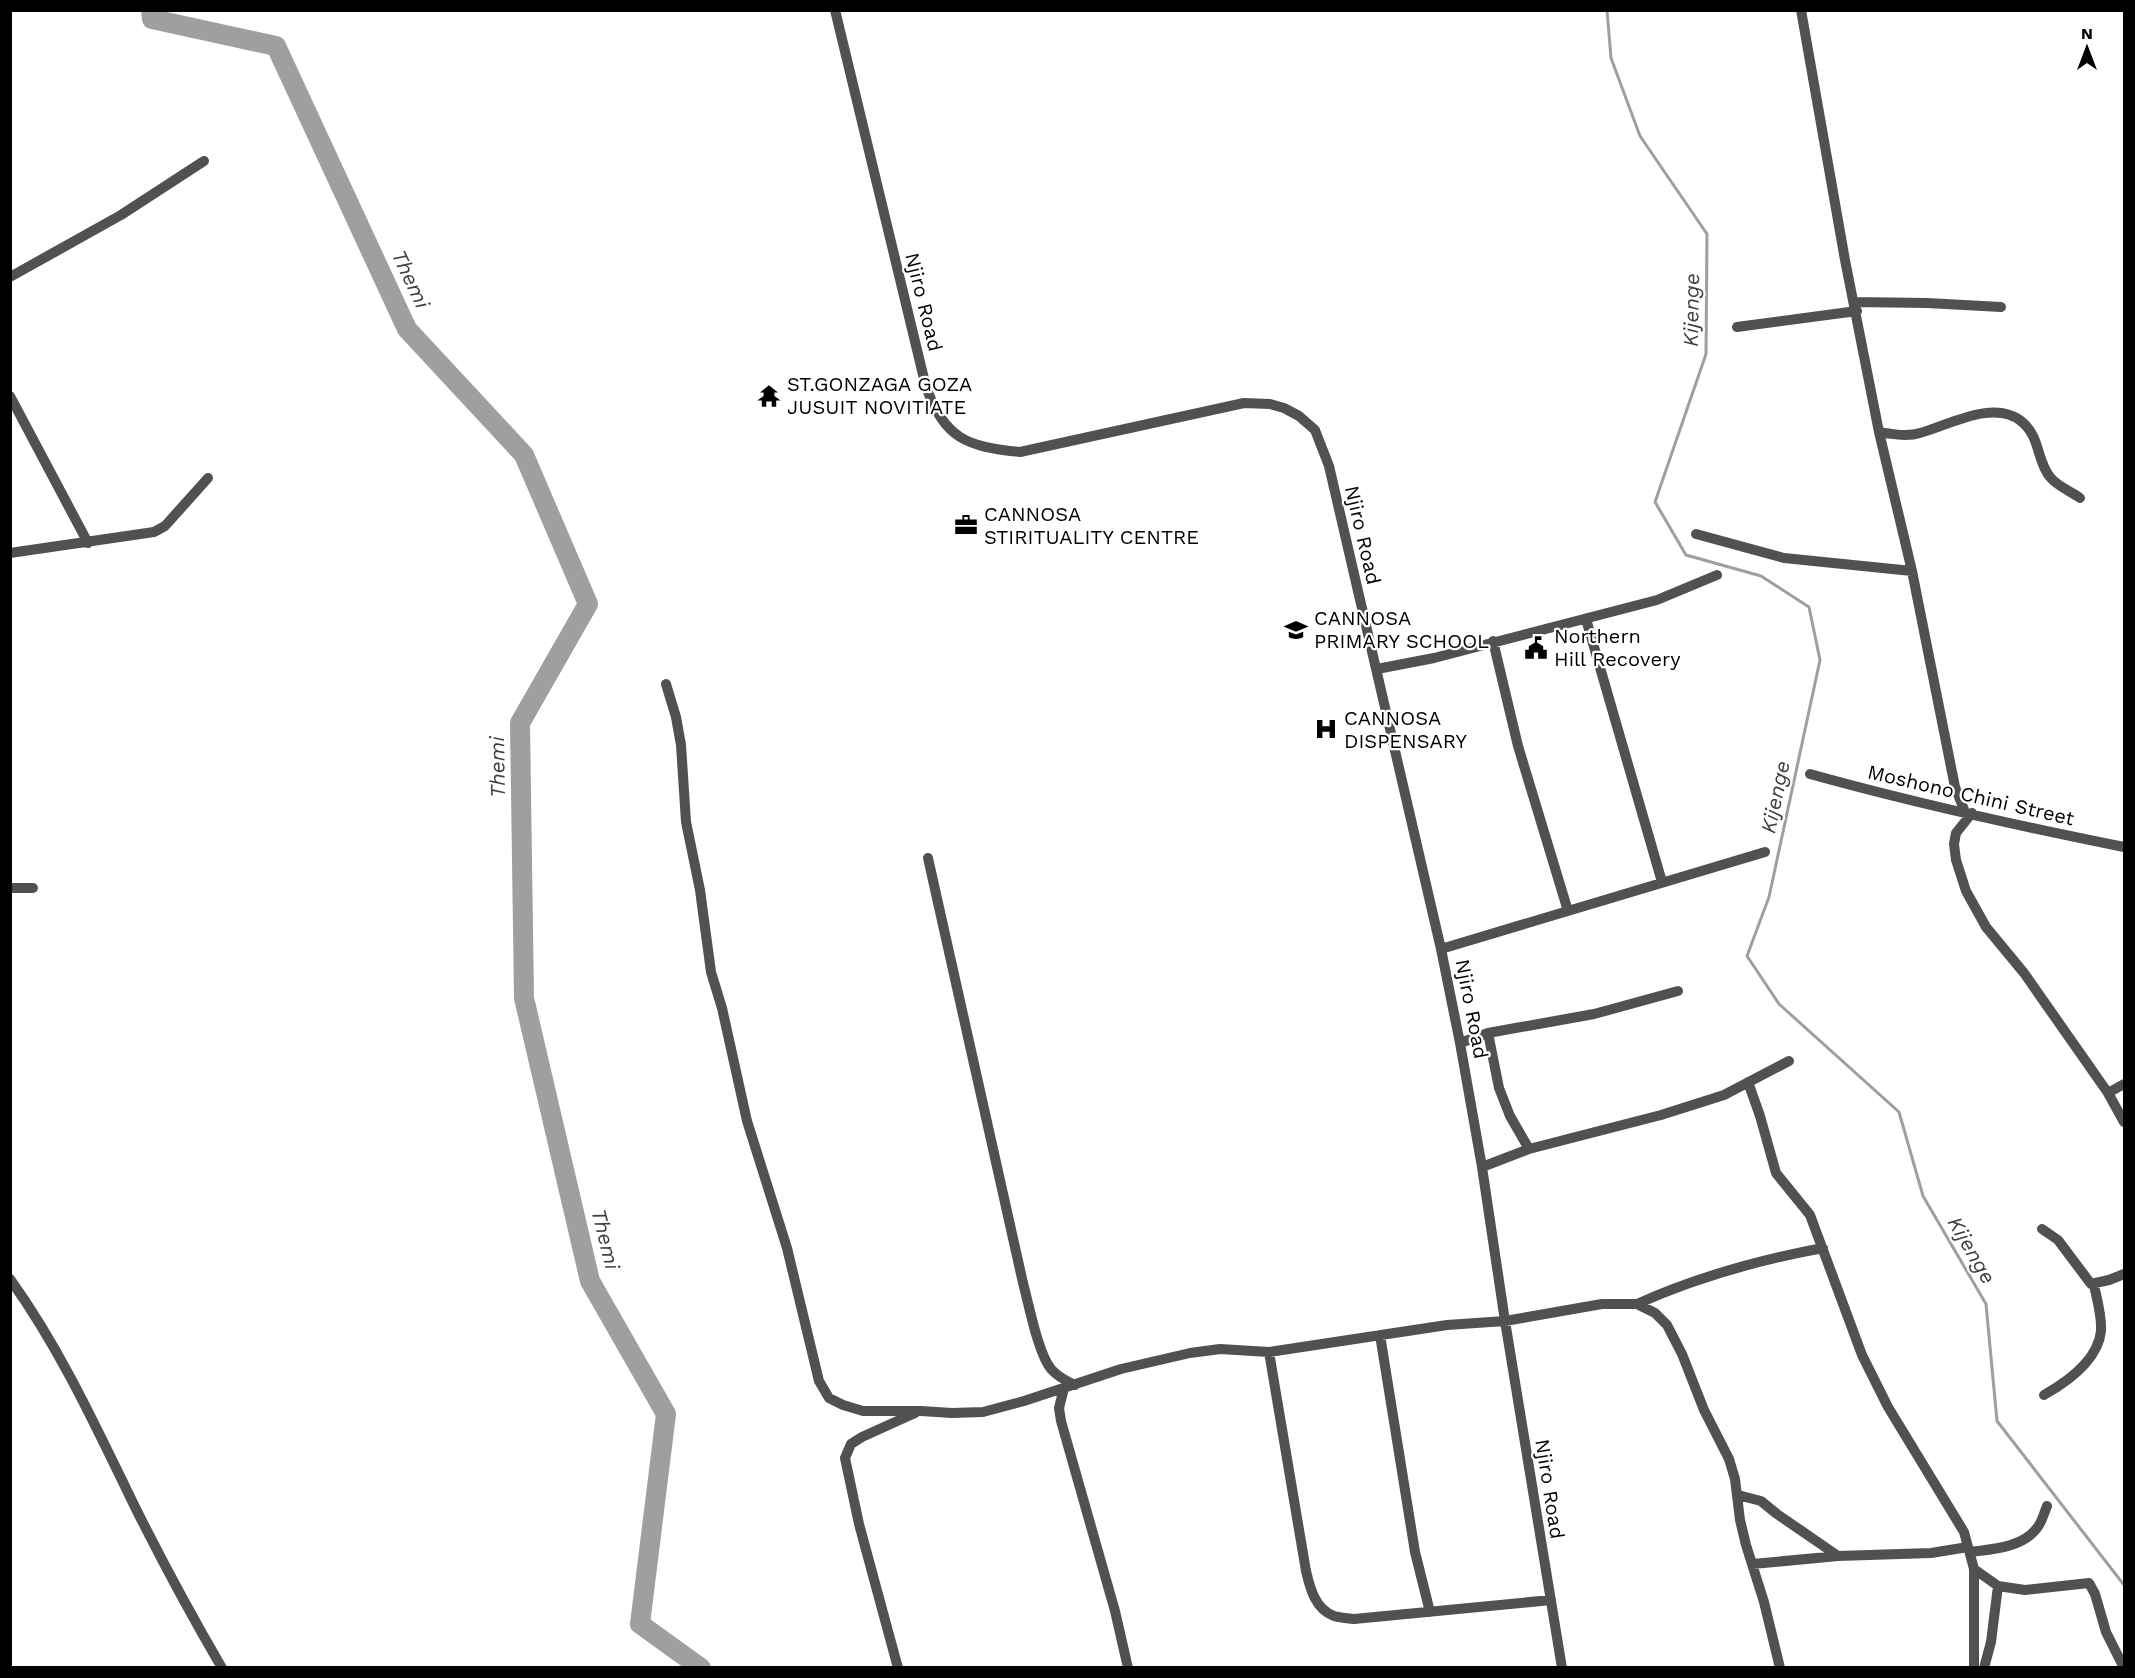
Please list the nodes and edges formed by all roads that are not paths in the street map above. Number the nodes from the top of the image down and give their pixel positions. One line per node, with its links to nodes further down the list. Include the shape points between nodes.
1 (835, 10): 19 (street, Njiro Road, via 926,387 944,424 964,441 1020,452 1244,403 1270,404 1299,416 1315,430 1329,466)
2 (1801, 10): 5 (street)
3 (204, 161): 4 (street, via 121,215)
4 (10, 277)
5 (1855, 307): 6 (street, via 1927,303); 7 (street); 9 (street)
6 (2001, 307)
7 (1737, 327)
8 (10, 396): 13 (street)
9 (1879, 432): 11 (street, via 1917,434 1983,413 2019,419 2038,445 2049,476); 15 (street)
10 (208, 478): 13 (street, via 165,526 154,532)
11 (2080, 498)
12 (1696, 534): 15 (street, via 1784,558)
13 (88, 543): 14 (street)
14 (10, 554)
15 (1912, 571): 22 (street, via 1955,787)
16 (1717, 575): 17 (street, via 1657,600)
17 (1586, 619): 18 (street); 26 (street)
18 (1493, 641): 19 (street); 29 (street, via 1518,746)
19 (1377, 669): 30 (street, Njiro Road)
20 (666, 684): 52 (street, via 681,746 686,822 711,972 747,1121 787,1248 819,1381 829,1398 843,1405 864,1411)
21 (1810, 774): 22 (street, Moshono Chini Street)
22 (1968, 813): 23 (street, Moshono Chini Street); 37 (street, via 1956,832 1954,844 1966,891 1986,927 2024,973)
23 (2124, 847)
24 (1765, 852): 26 (street)
25 (928, 858): 50 (street, via 1020,1272 1049,1368)
26 (1662, 882): 29 (street)
27 (10, 888): 28 (street)
28 (33, 888)
29 (1568, 911): 30 (street)
30 (1442, 949): 33 (street, Njiro Road)
31 (1678, 990): 32 (street, via 1594,1014)
32 (1488, 1033): 33 (street); 39 (street, via 1499,1088)
33 (1460, 1043): 40 (street, Njiro Road)
34 (1789, 1061): 35 (street)
35 (1748, 1082): 39 (street, via 1724,1095 1661,1115); 42 (street, via 1776,1173 1810,1215)
36 (2124, 1084): 37 (street)
37 (2108, 1093): 38 (street)
38 (2124, 1122)
39 (1529, 1149): 40 (street)
40 (1482, 1167): 47 (street, Njiro Road)
41 (2042, 1229): 45 (street, via 2058,1240)
42 (1823, 1248): 46 (street, via 1699,1278); 55 (street, via 1867,1365 1964,1532)
43 (2124, 1274): 45 (street)
44 (10, 1279): 62 (street, via 71,1377)
45 (2094, 1285): 51 (street, via 2101,1333 2096,1346 2075,1375)
46 (1637, 1304): 47 (street, via 1602,1304); 53 (street, via 1661,1318 1674,1339 1729,1459)
47 (1505, 1321): 48 (street); 60 (street, Njiro Road)
48 (1380, 1335): 49 (street); 61 (street, via 1415,1552)
49 (1269, 1352): 50 (street, via 1190,1353 1121,1369); 61 (street, via 1312,1596 1333,1616 1354,1619)
50 (1070, 1387): 52 (street, via 983,1412); 64 (street, via 1059,1408 1061,1421)
51 (2044, 1395)
52 (921, 1411): 63 (street, via 862,1437 851,1444 845,1458)
53 (1738, 1495): 56 (street, via 1761,1501); 57 (street, via 1740,1520)
54 (2047, 1506): 55 (street, via 2029,1537 1996,1549)
55 (1969, 1550): 56 (street); 58 (street)
56 (1838, 1556): 57 (street)
57 (1753, 1564): 66 (street)
58 (1974, 1569): 59 (street); 67 (street)
59 (1998, 1586): 68 (street); 69 (street, via 2025,1590 2089,1583)
60 (1551, 1600): 61 (street); 65 (street, Njiro Road)
61 (1430, 1612)
62 (222, 1668)
63 (898, 1668)
64 (1128, 1668)
65 (1562, 1668)
66 (1780, 1668)
67 (1974, 1668)
68 (1984, 1668)
69 (2124, 1668)

